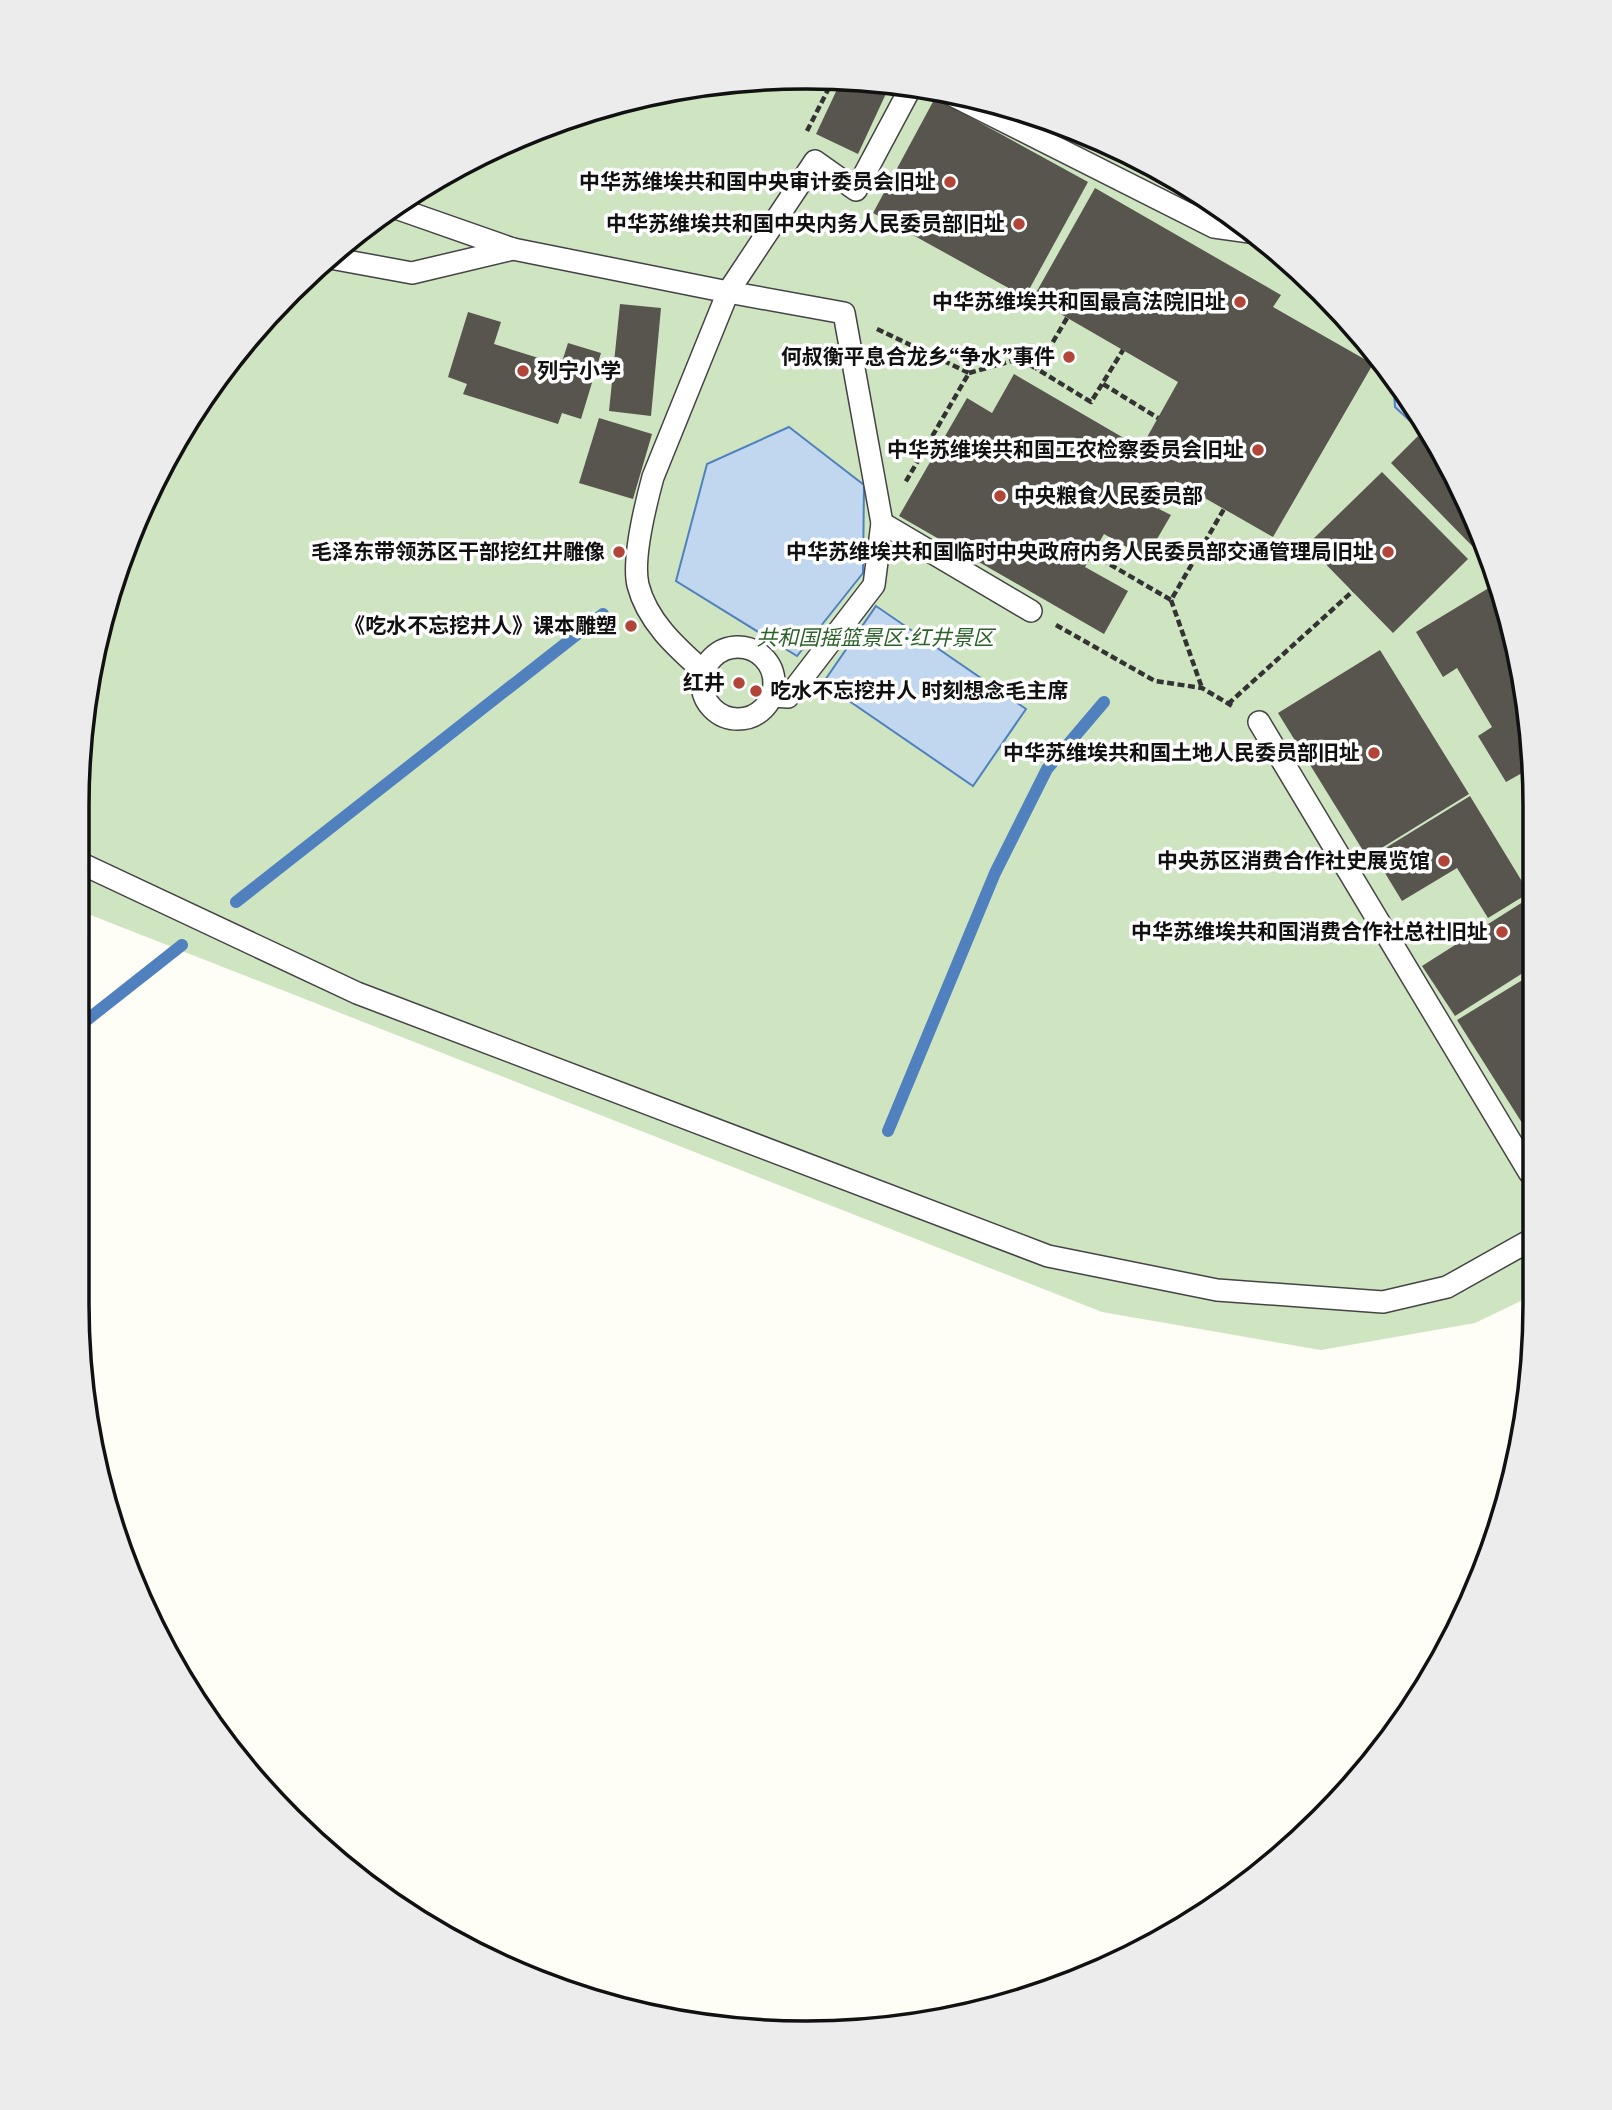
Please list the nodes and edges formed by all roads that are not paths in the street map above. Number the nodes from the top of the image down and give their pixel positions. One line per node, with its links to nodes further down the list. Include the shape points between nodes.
1 (906, 96): 7 (lane, via 856,190 815,161)
2 (988, 113): 4 (lane, via 1214,227)
3 (406, 212): 5 (lane)
4 (1231, 229)
5 (513, 249): 6 (lane, via 411,273); 7 (lane)
6 (341, 260)
7 (728, 292): 8 (lane, via 844,313); 10 (lane, via 653,477 637,569 638,583 658,626)
8 (882, 523): 9 (lane); 11 (lane, via 874,585 788,697)
9 (1031, 611)
10 (703, 671): 11 (lane, via 704,699 725,718 753,717); 11 (lane, via 722,650 750,649 771,668)
11 (772, 696)
12 (1259, 722): 14 (lane)
13 (89, 867): 15 (lane, via 357,993 1048,1256 1217,1290 1383,1302 1447,1287)
14 (1523, 1162)
15 (1523, 1244)

